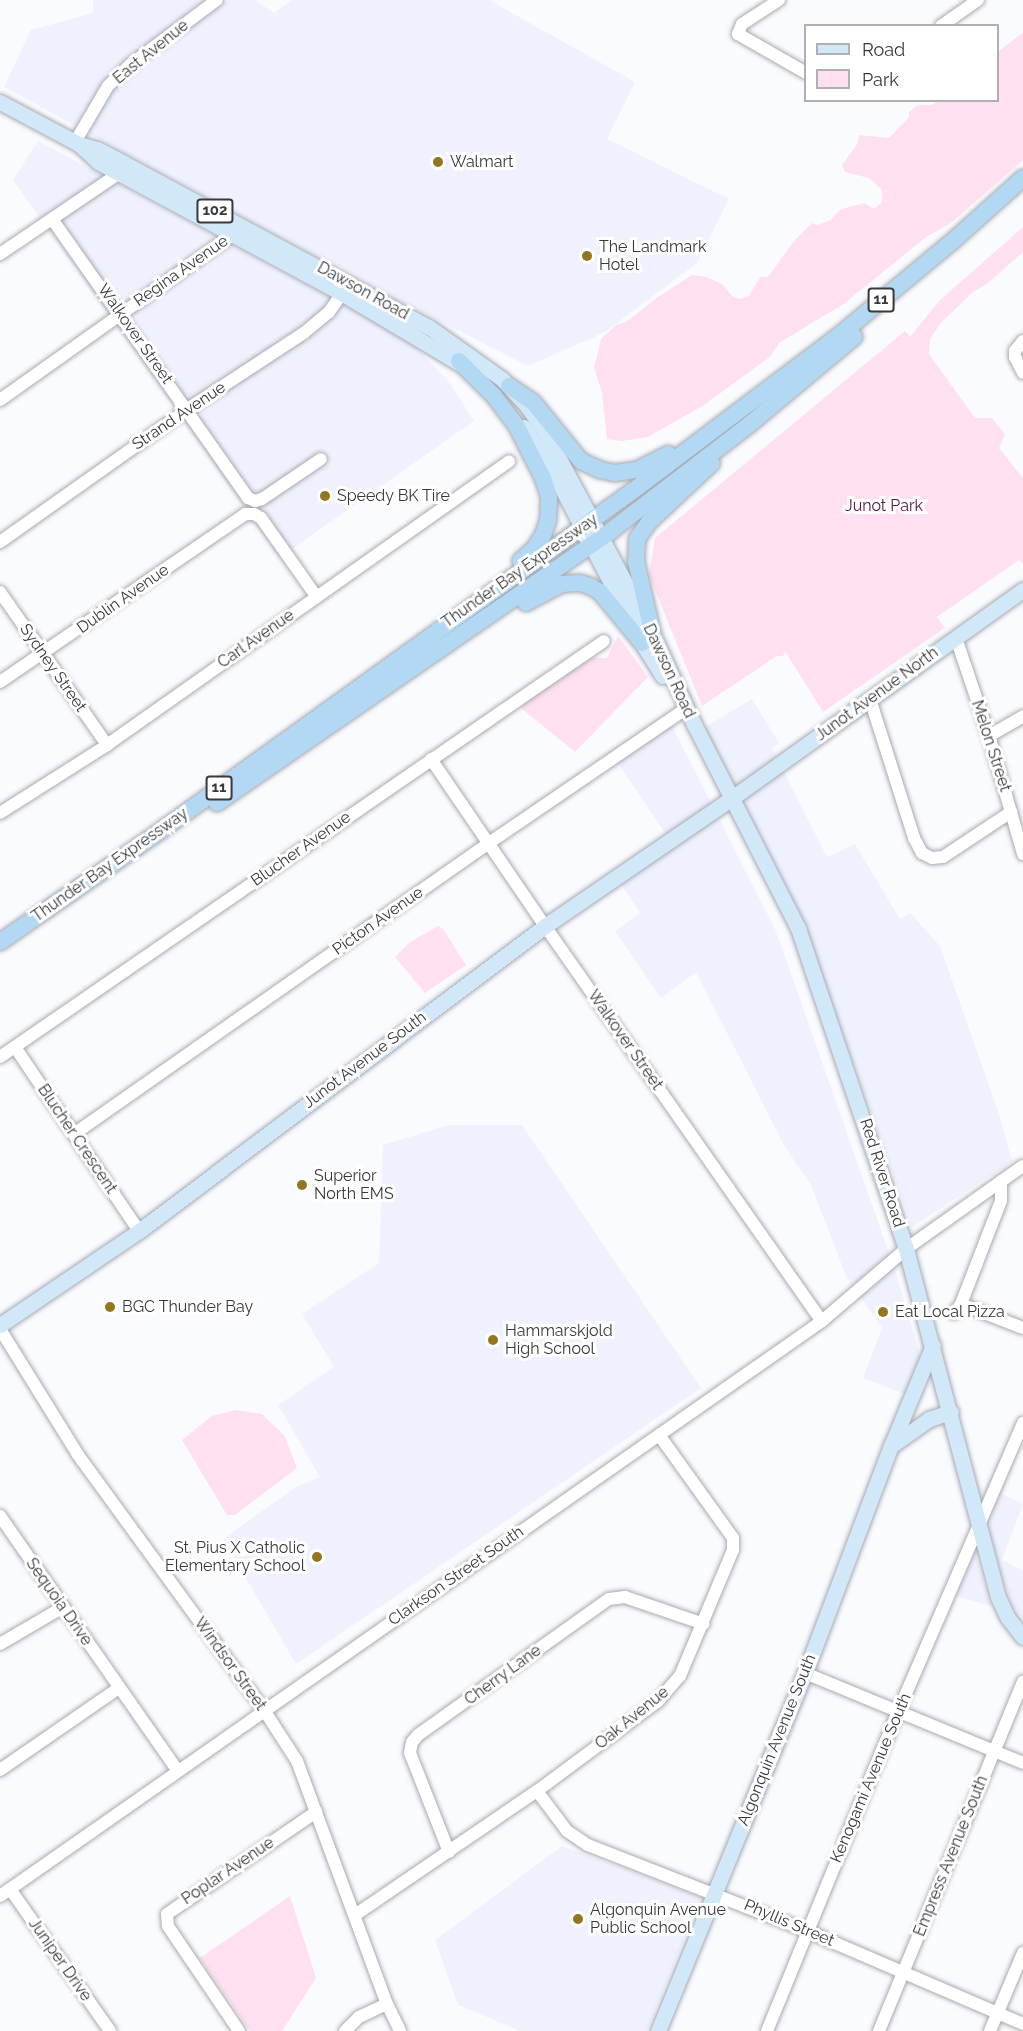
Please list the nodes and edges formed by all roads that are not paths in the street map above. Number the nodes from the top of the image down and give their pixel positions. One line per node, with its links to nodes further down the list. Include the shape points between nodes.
1 (217, 0): 7 (street, East Avenue, via 131,64 108,86)
2 (779, 0): 5 (street, via 742,24 738,34)
3 (978, 0): 4 (street)
4 (944, 24)
5 (804, 72)
6 (0, 102): 7 (main road, Dawson Road / 102)
7 (77, 143): 8 (main road, Dawson Road / 102); 12 (main road, Dawson Road / 102, via 97,148)
8 (118, 174): 11 (street); 12 (main road, Dawson Road / 102)
9 (1023, 178): 22 (highway, Thunder Bay Expressway / 11, via 836,338)
10 (1023, 192): 23 (highway, Thunder Bay Expressway / 11)
11 (52, 219): 13 (street); 15 (street, Walkover Street)
12 (239, 231): 14 (main road, Dawson Road / 102); 15 (street, Regina Avenue)
13 (0, 254)
14 (346, 288): 17 (main road, Dawson Road / 102); 19 (main road, Dawson Road / 102, via 429,327); 21 (street, Strand Avenue, via 329,312 305,332)
15 (121, 314): 20 (street, Regina Avenue); 21 (street, Walkover Street)
16 (1023, 341): 18 (street, via 1015,357)
17 (459, 361): 26 (main road, Dawson Road / 102, via 498,393 513,411); 32 (highway, via 516,425 543,478 550,504 546,528 534,549)
18 (1023, 373)
19 (509, 386): 22 (highway, via 533,402 581,461 615,473 656,462); 26 (main road, Dawson Road / 102, via 545,432)
20 (0, 400)
21 (188, 409): 24 (street, Walkover Street, via 248,498 255,501); 28 (street, Strand Avenue)
22 (733, 415): 26 (highway, Thunder Bay Expressway / 11)
23 (750, 424): 27 (highway, Thunder Bay Expressway / 11); 34 (highway, via 637,538 636,561)
24 (321, 459)
25 (509, 461): 31 (street, Carl Avenue)
26 (588, 524): 27 (main road, Dawson Road / 102); 32 (highway, Thunder Bay Expressway / 11)
27 (597, 541): 34 (main road, Dawson Road); 36 (highway, Thunder Bay Expressway / 11)
28 (0, 542)
29 (1023, 590): 33 (main road, Junot Avenue North)
30 (0, 591): 37 (street, Sydney Street)
31 (316, 596): 37 (street, Dublin Avenue, via 261,518 245,514); 44 (street, Carl Avenue)
32 (435, 632): 52 (highway, Thunder Bay Expressway / 11)
33 (956, 638): 39 (main road, Junot Avenue North); 43 (street, Melon Street)
34 (648, 639): 36 (highway, via 600,592 570,583 546,590 484,630); 40 (main road, Dawson Road); 42 (main road, Dawson Road)
35 (603, 641): 45 (street, Blucher Avenue)
36 (439, 652): 53 (highway, Thunder Bay Expressway / 11)
37 (43, 654): 38 (street, Dublin Avenue); 44 (street, Sydney Street)
38 (0, 682)
39 (870, 699): 46 (main road, Junot Avenue North); 47 (street, via 922,853 932,858 943,857)
40 (684, 710): 42 (main road, Dawson Road); 49 (street, Picton Avenue)
41 (1023, 716): 43 (street)
42 (694, 724): 46 (main road, Red River Road)
43 (989, 736): 47 (street, Melon Street)
44 (106, 745): 48 (street, Carl Avenue)
45 (431, 759): 49 (street, Walkover Street); 54 (street, Blucher Avenue)
46 (732, 798): 51 (main road, Junot Avenue South); 60 (main road, Red River Road, via 798,927)
47 (1011, 812): 50 (street, Melon Street)
48 (0, 813)
49 (489, 843): 51 (street, Walkover Street); 56 (street, Picton Avenue)
50 (1023, 854)
51 (545, 926): 59 (main road, Junot Avenue South); 61 (street, Walkover Street)
52 (0, 942)
53 (0, 953)
54 (15, 1047): 55 (street, Blucher Avenue); 56 (street, Blucher Crescent)
55 (0, 1057)
56 (74, 1134): 59 (street, Blucher Crescent)
57 (1023, 1166): 58 (street, Clarkson Street South)
58 (1001, 1181): 60 (street, Clarkson Street South); 63 (street, via 1002,1201 958,1309)
59 (139, 1231): 62 (main road, Junot Avenue South)
60 (906, 1249): 61 (street, Clarkson Street South); 64 (main road, Red River Road)
61 (822, 1321): 67 (street, Clarkson Street South)
62 (0, 1327): 78 (street, Windsor Street, via 78,1455)
63 (1023, 1328)
64 (933, 1345): 65 (main road, Red River Road); 68 (main road, Algonquin Avenue South)
65 (951, 1412): 68 (main road, via 929,1419); 70 (main road, Red River Road)
66 (1023, 1423): 70 (street, Kenogami Avenue South)
67 (659, 1435): 72 (street, Oak Avenue, via 733,1538 734,1550); 78 (street, Clarkson Street South)
68 (891, 1446): 75 (main road, Algonquin Avenue South)
69 (0, 1516): 71 (street, Sequoia Drive)
70 (979, 1526): 73 (main road, Red River Road, via 998,1597); 79 (street, Kenogami Avenue South)
71 (63, 1606): 74 (street); 77 (street, Sequoia Drive)
72 (704, 1624): 84 (street, Oak Avenue, via 680,1676 658,1701); 86 (street, Cherry Lane, via 625,1597 609,1599 418,1735 410,1753)
73 (1023, 1637)
74 (0, 1644)
75 (805, 1673): 79 (street); 88 (main road, Algonquin Avenue South)
76 (1023, 1682): 80 (street, Empress Avenue South)
77 (119, 1688): 82 (street); 83 (street, Sequoia Drive)
78 (264, 1710): 83 (street, Clarkson Street South); 85 (street, Windsor Street, via 301,1770)
79 (898, 1712): 80 (street); 90 (street, Kenogami Avenue South)
80 (994, 1751): 81 (street); 92 (street, Empress Avenue South)
81 (1023, 1763)
82 (0, 1770)
83 (177, 1770): 87 (street, Clarkson Street South)
84 (537, 1791): 86 (street, Oak Avenue); 88 (street, Phyllis Street, via 567,1831 588,1845)
85 (316, 1812): 89 (street, Windsor Street); 97 (street, Poplar Avenue, via 167,1914 168,1926)
86 (449, 1852): 89 (street, Oak Avenue)
87 (5, 1892): 96 (street, Juniper Drive)
88 (714, 1893): 90 (street, Phyllis Street); 100 (main road, Algonquin Avenue South)
89 (355, 1915): 93 (street, Windsor Street)
90 (807, 1931): 92 (street, Phyllis Street); 101 (street, Kenogami Avenue South)
91 (1023, 1953): 94 (street)
92 (903, 1972): 94 (street, Phyllis Street); 102 (street, Empress Avenue South)
93 (387, 2004): 98 (street, via 359,2017); 99 (street, Windsor Street)
94 (998, 2013): 95 (street, Phyllis Street); 103 (street)
95 (1023, 2024)
96 (110, 2031)
97 (238, 2031)
98 (345, 2031)
99 (400, 2031)
100 (658, 2031)
101 (767, 2031)
102 (879, 2031)
103 (990, 2031)

